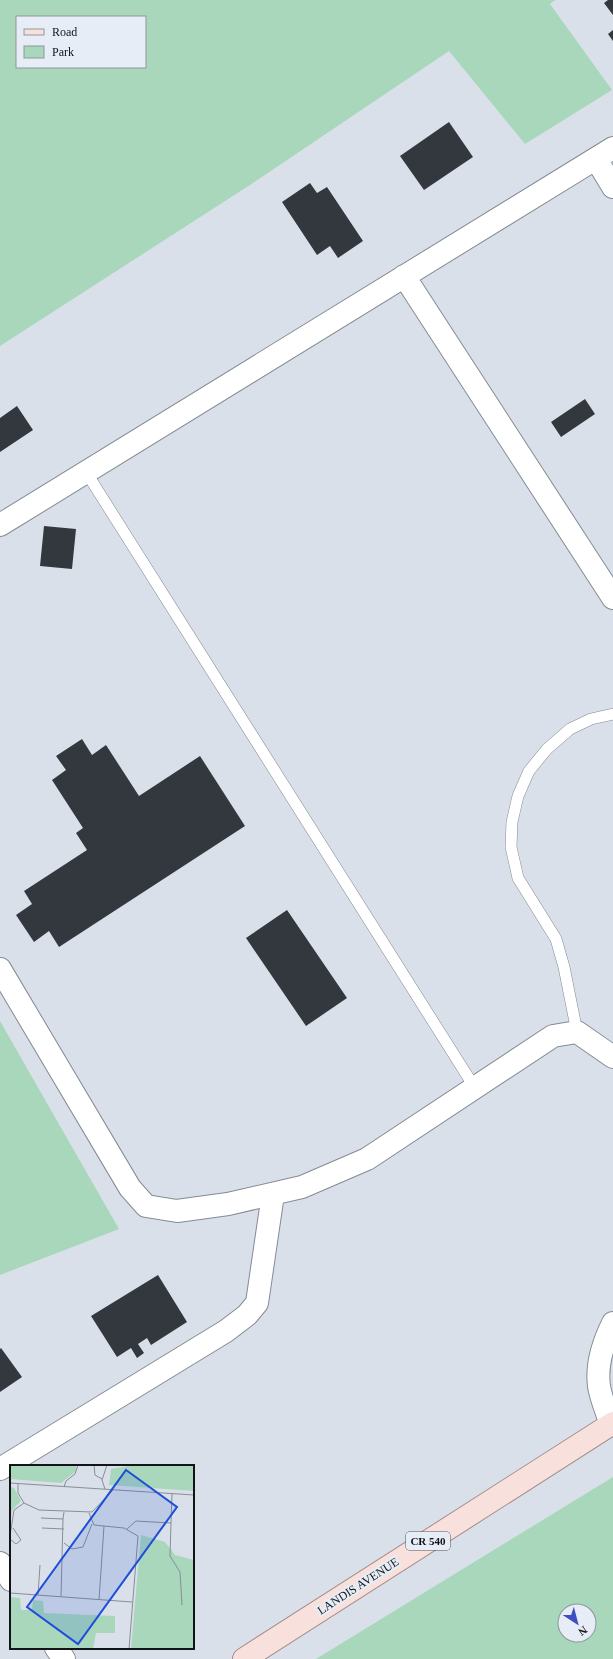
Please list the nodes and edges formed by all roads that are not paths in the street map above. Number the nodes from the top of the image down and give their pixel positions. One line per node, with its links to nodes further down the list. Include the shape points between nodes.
1 (604, 154): 2 (street); 3 (street)
2 (613, 188)
3 (404, 276): 4 (street); 6 (street)
4 (86, 472): 5 (street); 11 (lane)
5 (0, 524)
6 (613, 598)
7 (613, 714): 9 (lane, via 591,719 570,729 547,749 529,771 518,796 512,822 511,847 518,878 556,939)
8 (0, 970): 12 (street, via 130,1188 146,1206 177,1211 228,1204)
9 (577, 1032): 10 (street); 11 (street, via 553,1036)
10 (613, 1057)
11 (476, 1088): 12 (street, via 367,1160 302,1187)
12 (273, 1194): 15 (street, via 257,1303 247,1315 226,1331)
13 (613, 1324): 14 (street, via 604,1341 599,1361 599,1386)
14 (612, 1424): 20 (main road, LANDIS AVENUE / CR 540)
15 (0, 1469)
16 (0, 1563): 17 (street)
17 (10, 1578)
18 (57, 1649): 19 (street)
19 (64, 1659)
20 (244, 1659)

